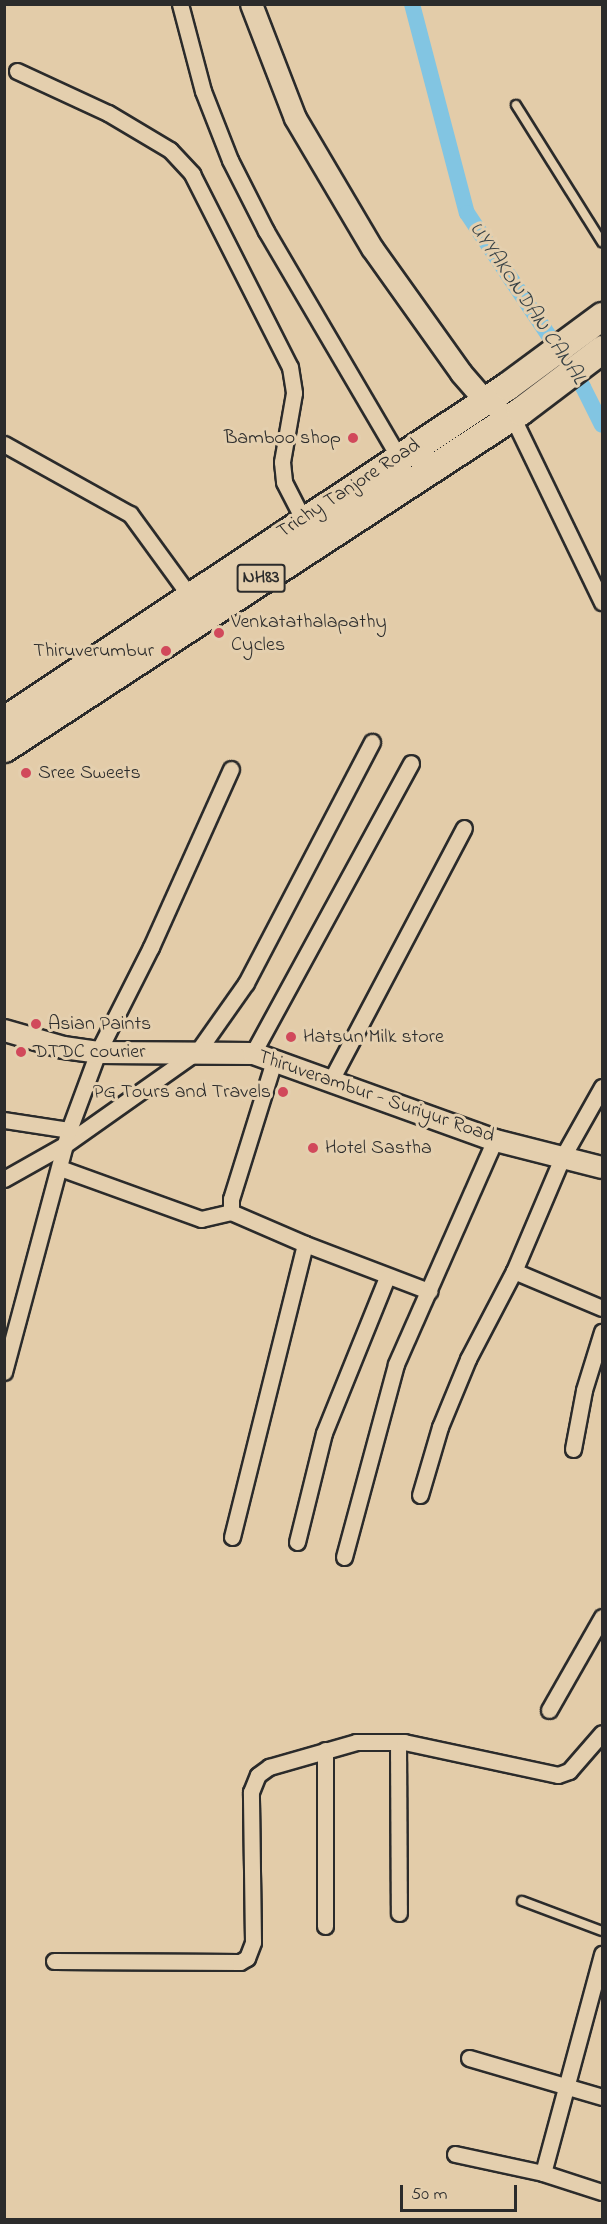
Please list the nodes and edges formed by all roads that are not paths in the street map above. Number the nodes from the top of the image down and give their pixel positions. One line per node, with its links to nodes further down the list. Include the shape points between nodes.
1 (180, 4): 11 (street, via 202,91 230,160 266,231)
2 (251, 4): 8 (main road, via 295,118 372,248)
3 (17, 71): 12 (street, via 108,113 170,150 192,174 290,367 294,393 282,462 284,482)
4 (516, 105): 5 (lane)
5 (603, 242)
6 (603, 316): 8 (highway, Trichy Tanjore Road / NH83)
7 (598, 353): 9 (highway, Trichy Tanjore Road / NH83)
8 (485, 401): 9 (main road); 11 (highway, Trichy Tanjore Road / NH83)
9 (516, 414): 14 (street); 15 (highway, Trichy Tanjore Road / NH83)
10 (4, 444): 13 (street, via 130,514)
11 (399, 458): 12 (highway, Trichy Tanjore Road / NH83)
12 (303, 519): 13 (highway, Trichy Tanjore Road / NH83)
13 (189, 595): 15 (highway, Trichy Tanjore Road / NH83)
14 (603, 602)
15 (5, 741)
16 (372, 742): 21 (street, via 246,983)
17 (411, 764): 23 (street)
18 (231, 770): 22 (street, via 151,947)
19 (464, 828): 25 (street)
20 (4, 1030): 22 (main road, Thiruverambur - Suriyur Road, via 63,1047)
21 (198, 1051): 22 (main road, Thiruverambur - Suriyur Road); 23 (main road, Thiruverambur - Suriyur Road); 28 (street)
22 (98, 1052): 28 (street)
23 (253, 1053): 24 (main road, Thiruverambur - Suriyur Road)
24 (274, 1061): 25 (main road, Thiruverambur - Suriyur Road); 34 (street, via 231,1199)
25 (330, 1082): 29 (main road, Thiruverambur - Suriyur Road)
26 (603, 1087): 30 (street)
27 (4, 1120): 28 (street)
28 (68, 1137): 32 (street); 33 (street)
29 (495, 1140): 30 (main road, Thiruverambur - Suriyur Road); 38 (street)
30 (561, 1158): 31 (main road, Thiruverambur - Suriyur Road); 36 (street)
31 (603, 1167)
32 (60, 1168): 34 (street, via 201,1219); 41 (street)
33 (4, 1179)
34 (231, 1212): 35 (street)
35 (305, 1244): 37 (street); 44 (street)
36 (514, 1271): 39 (street); 43 (street, via 468,1359 440,1427)
37 (387, 1277): 38 (street); 45 (street, via 324,1434)
38 (429, 1291): 46 (street, via 396,1364)
39 (603, 1308)
40 (603, 1332): 42 (street, via 584,1390)
41 (4, 1372)
42 (573, 1449)
43 (420, 1496)
44 (232, 1537)
45 (297, 1542)
46 (344, 1557)
47 (603, 1617): 48 (street)
48 (549, 1710)
49 (603, 1734): 50 (street, via 569,1771 558,1776)
50 (398, 1742): 51 (street, via 356,1742); 53 (street)
51 (325, 1750): 54 (street); 57 (street, via 268,1767 253,1784 253,1941 247,1958 240,1962)
52 (522, 1901): 55 (lane)
53 (399, 1913)
54 (326, 1926)
55 (603, 1930)
56 (603, 1954): 58 (street)
57 (54, 1961)
58 (596, 2007): 60 (street)
59 (469, 2058): 60 (street)
60 (567, 2085): 61 (street); 63 (street)
61 (603, 2097)
62 (454, 2154): 63 (street)
63 (543, 2173): 64 (street)
64 (603, 2192)

